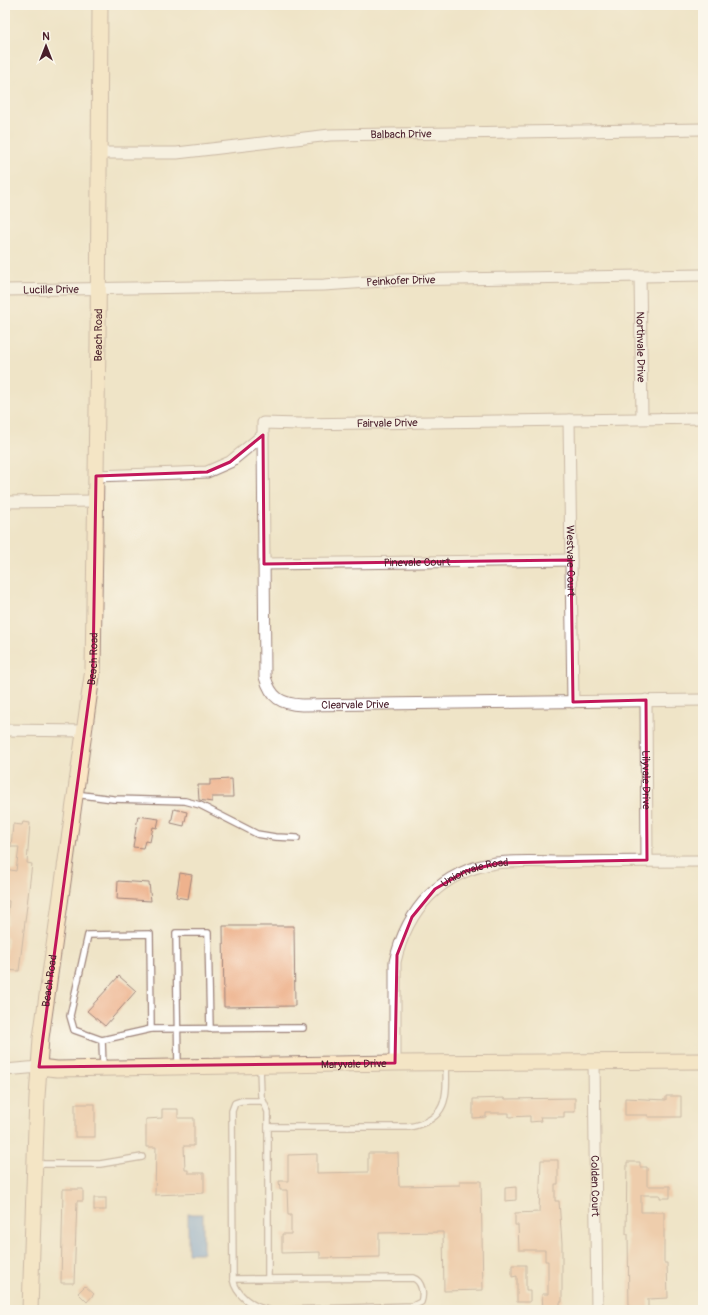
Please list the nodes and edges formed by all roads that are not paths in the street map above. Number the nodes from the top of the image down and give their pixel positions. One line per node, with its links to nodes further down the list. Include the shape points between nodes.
1 (100, 5): 3 (street, Beach Road)
2 (703, 129): 3 (street, Balbach Drive, via 330,135 176,152)
3 (99, 153): 6 (street, Beach Road)
4 (703, 275): 5 (street, Peinkofer Drive)
5 (640, 276): 6 (street, Peinkofer Drive, via 398,280 324,285); 8 (street, Northvale Drive)
6 (98, 288): 7 (street, Lucille Drive); 12 (street, Beach Road)
7 (5, 290)
8 (642, 418): 9 (street, Fairvale Drive); 10 (street, Fairvale Drive)
9 (703, 418)
10 (569, 420): 11 (street, Fairvale Drive, via 263,423); 15 (street, Westvale Court)
11 (263, 435): 12 (street, Fairvale Drive, via 230,462 207,472); 16 (street, Clearvale Drive)
12 (96, 476): 13 (street, Beach Road)
13 (95, 501): 14 (street); 21 (street, Beach Road, via 93,668)
14 (5, 502)
15 (571, 560): 16 (street, Pinevale Court); 19 (street, Westvale Court)
16 (264, 564): 19 (street, Clearvale Drive, via 265,677 271,691 285,703 302,706)
17 (646, 700): 18 (street, Clearvale Drive); 19 (street, Clearvale Drive); 24 (street, Lilyvale Drive)
18 (703, 700)
19 (573, 702)
20 (5, 730): 21 (street)
21 (84, 731): 22 (street, Beach Road)
22 (75, 794): 23 (lane, via 112,799 185,801 200,805 257,834); 36 (street, Beach Road)
23 (297, 838)
24 (647, 860): 25 (street, Unionvale Road); 33 (street, Unionvale Road, via 498,863 466,871 435,889 412,916 397,955)
25 (703, 861)
26 (210, 1028): 27 (lane); 29 (lane); 29 (lane, via 208,933 176,933)
27 (303, 1028)
28 (151, 1029): 29 (lane); 30 (lane); 30 (lane, via 150,934 88,935 70,1016 74,1030)
29 (178, 1029): 37 (lane)
30 (102, 1040): 38 (lane)
31 (703, 1061): 32 (street, Maryvale Drive)
32 (594, 1062): 34 (street, Maryvale Drive); 49 (street, Colden Court)
33 (395, 1063): 34 (street, Maryvale Drive); 35 (street, Maryvale Drive)
34 (446, 1063): 41 (lane, via 447,1092 444,1105 424,1124 409,1127)
35 (260, 1066): 37 (street, Maryvale Drive); 40 (lane)
36 (39, 1067): 38 (street, Maryvale Drive); 39 (street, Maryvale Drive); 43 (street, Beach Road)
37 (178, 1067): 38 (street, Maryvale Drive)
38 (103, 1068)
39 (5, 1070)
40 (262, 1101): 41 (lane, via 268,1109); 45 (lane, via 235,1103 232,1112)
41 (268, 1127): 44 (lane)
42 (142, 1157): 43 (lane, via 100,1164)
43 (35, 1164): 46 (street, Beach Road)
44 (268, 1278): 45 (lane); 48 (lane, via 413,1278 422,1286 421,1302 413,1306)
45 (233, 1279): 47 (lane, via 239,1294 262,1309)
46 (30, 1310)
47 (268, 1310)
48 (288, 1310)
49 (597, 1310)

